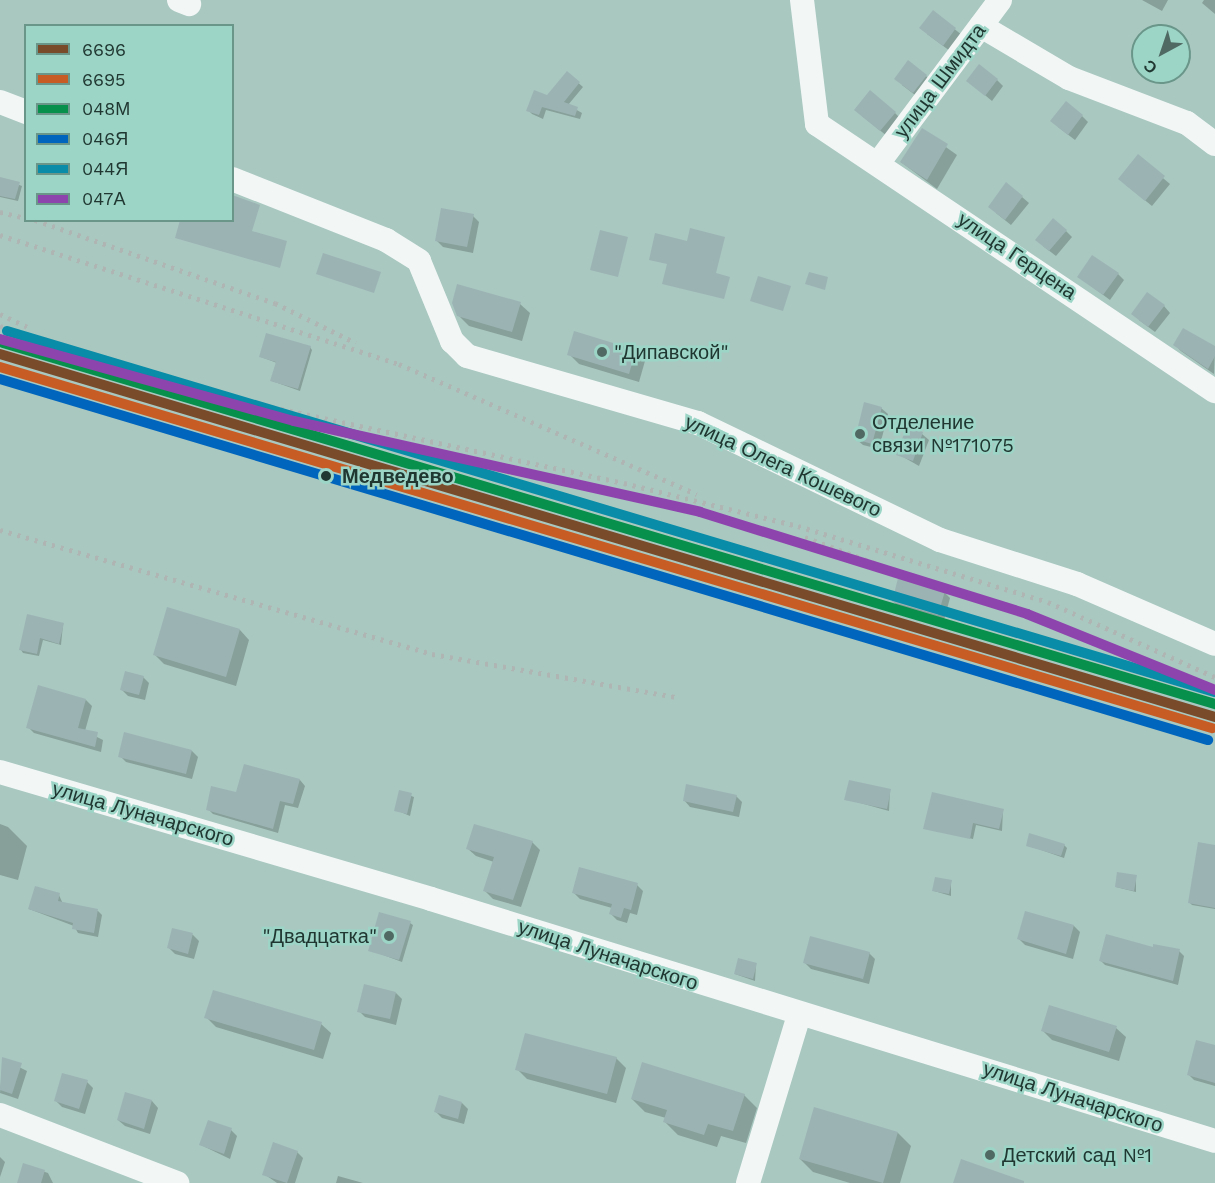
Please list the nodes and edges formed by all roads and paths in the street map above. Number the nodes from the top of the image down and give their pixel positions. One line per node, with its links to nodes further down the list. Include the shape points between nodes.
1 (802, 0): 7 (street, улица Герцена, via 817,124)
2 (1000, 0): 3 (street, улица Шмидта)
3 (981, 26): 6 (street, via 1069,78 1187,123); 7 (street, улица Шмидта)
4 (0, 102): 5 (street)
5 (24, 111)
6 (1215, 144)
7 (879, 162): 9 (street, улица Герцена)
8 (234, 180): 10 (street, улица Олега Кошевого, via 386,240 418,261 452,341 467,356 698,423 940,540 1077,584)
9 (1215, 391)
10 (1215, 644)
11 (0, 772): 12 (street, улица Луначарского, via 431,899)
12 (799, 1016): 14 (street, улица Луначарского, via 1025,1080); 16 (street)
13 (0, 1115): 15 (street)
14 (1215, 1141)
15 (177, 1183)
16 (748, 1183)

